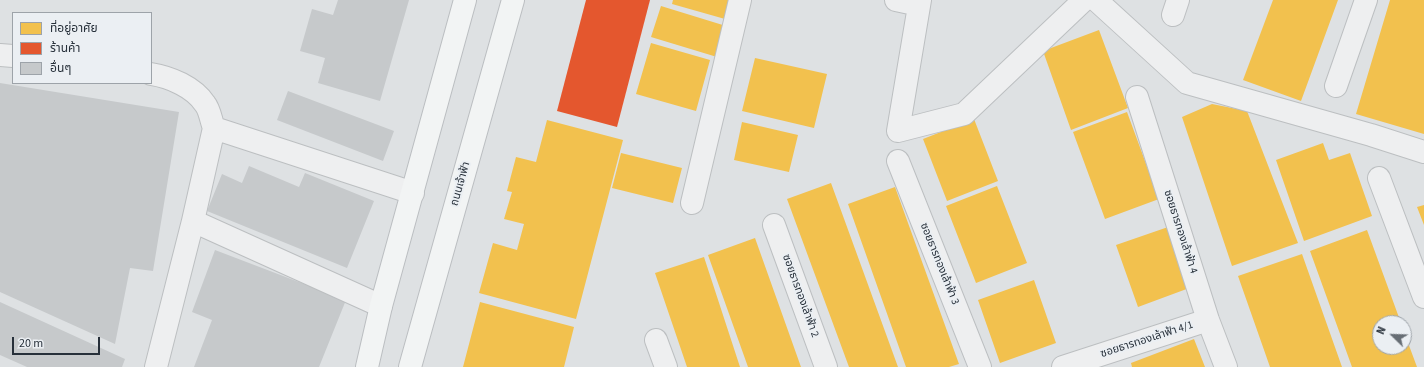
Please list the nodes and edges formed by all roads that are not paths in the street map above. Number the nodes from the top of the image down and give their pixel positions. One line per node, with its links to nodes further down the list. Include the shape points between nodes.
1 (465, 0): 18 (main road)
2 (513, 0): 29 (main road, ถนนเจ้าฟ้า)
3 (740, 0): 19 (street)
4 (896, 0): 8 (street)
5 (1084, 0): 8 (street, via 964,114 898,131)
6 (1096, 0): 15 (street, via 1188,83)
7 (1366, 0): 12 (street)
8 (920, 3)
9 (0, 54): 10 (street)
10 (12, 56)
11 (152, 74): 14 (street, via 194,90 206,105)
12 (1336, 86)
13 (1137, 97): 24 (street, ซอยธารทองเล้าฟ้า 4)
14 (214, 128): 18 (street); 20 (street)
15 (1424, 152)
16 (898, 161): 26 (street, ซอยธารทองเล้าฟ้า 3)
17 (1379, 178): 22 (street)
18 (413, 192): 23 (main road)
19 (692, 203)
20 (192, 222): 23 (street); 27 (street)
21 (774, 225): 31 (street, ซอยธารทองเล้าฟ้า 2)
22 (1424, 297)
23 (381, 306): 28 (main road)
24 (1208, 320): 32 (street, ซอยธารทองเล้าฟ้า 4/1); 33 (street, ซอยธารทองเล้าฟ้า 4)
25 (656, 340): 30 (street)
26 (975, 366)
27 (156, 367)
28 (367, 367)
29 (410, 367)
30 (666, 367)
31 (826, 367)
32 (1063, 367)
33 (1226, 367)

